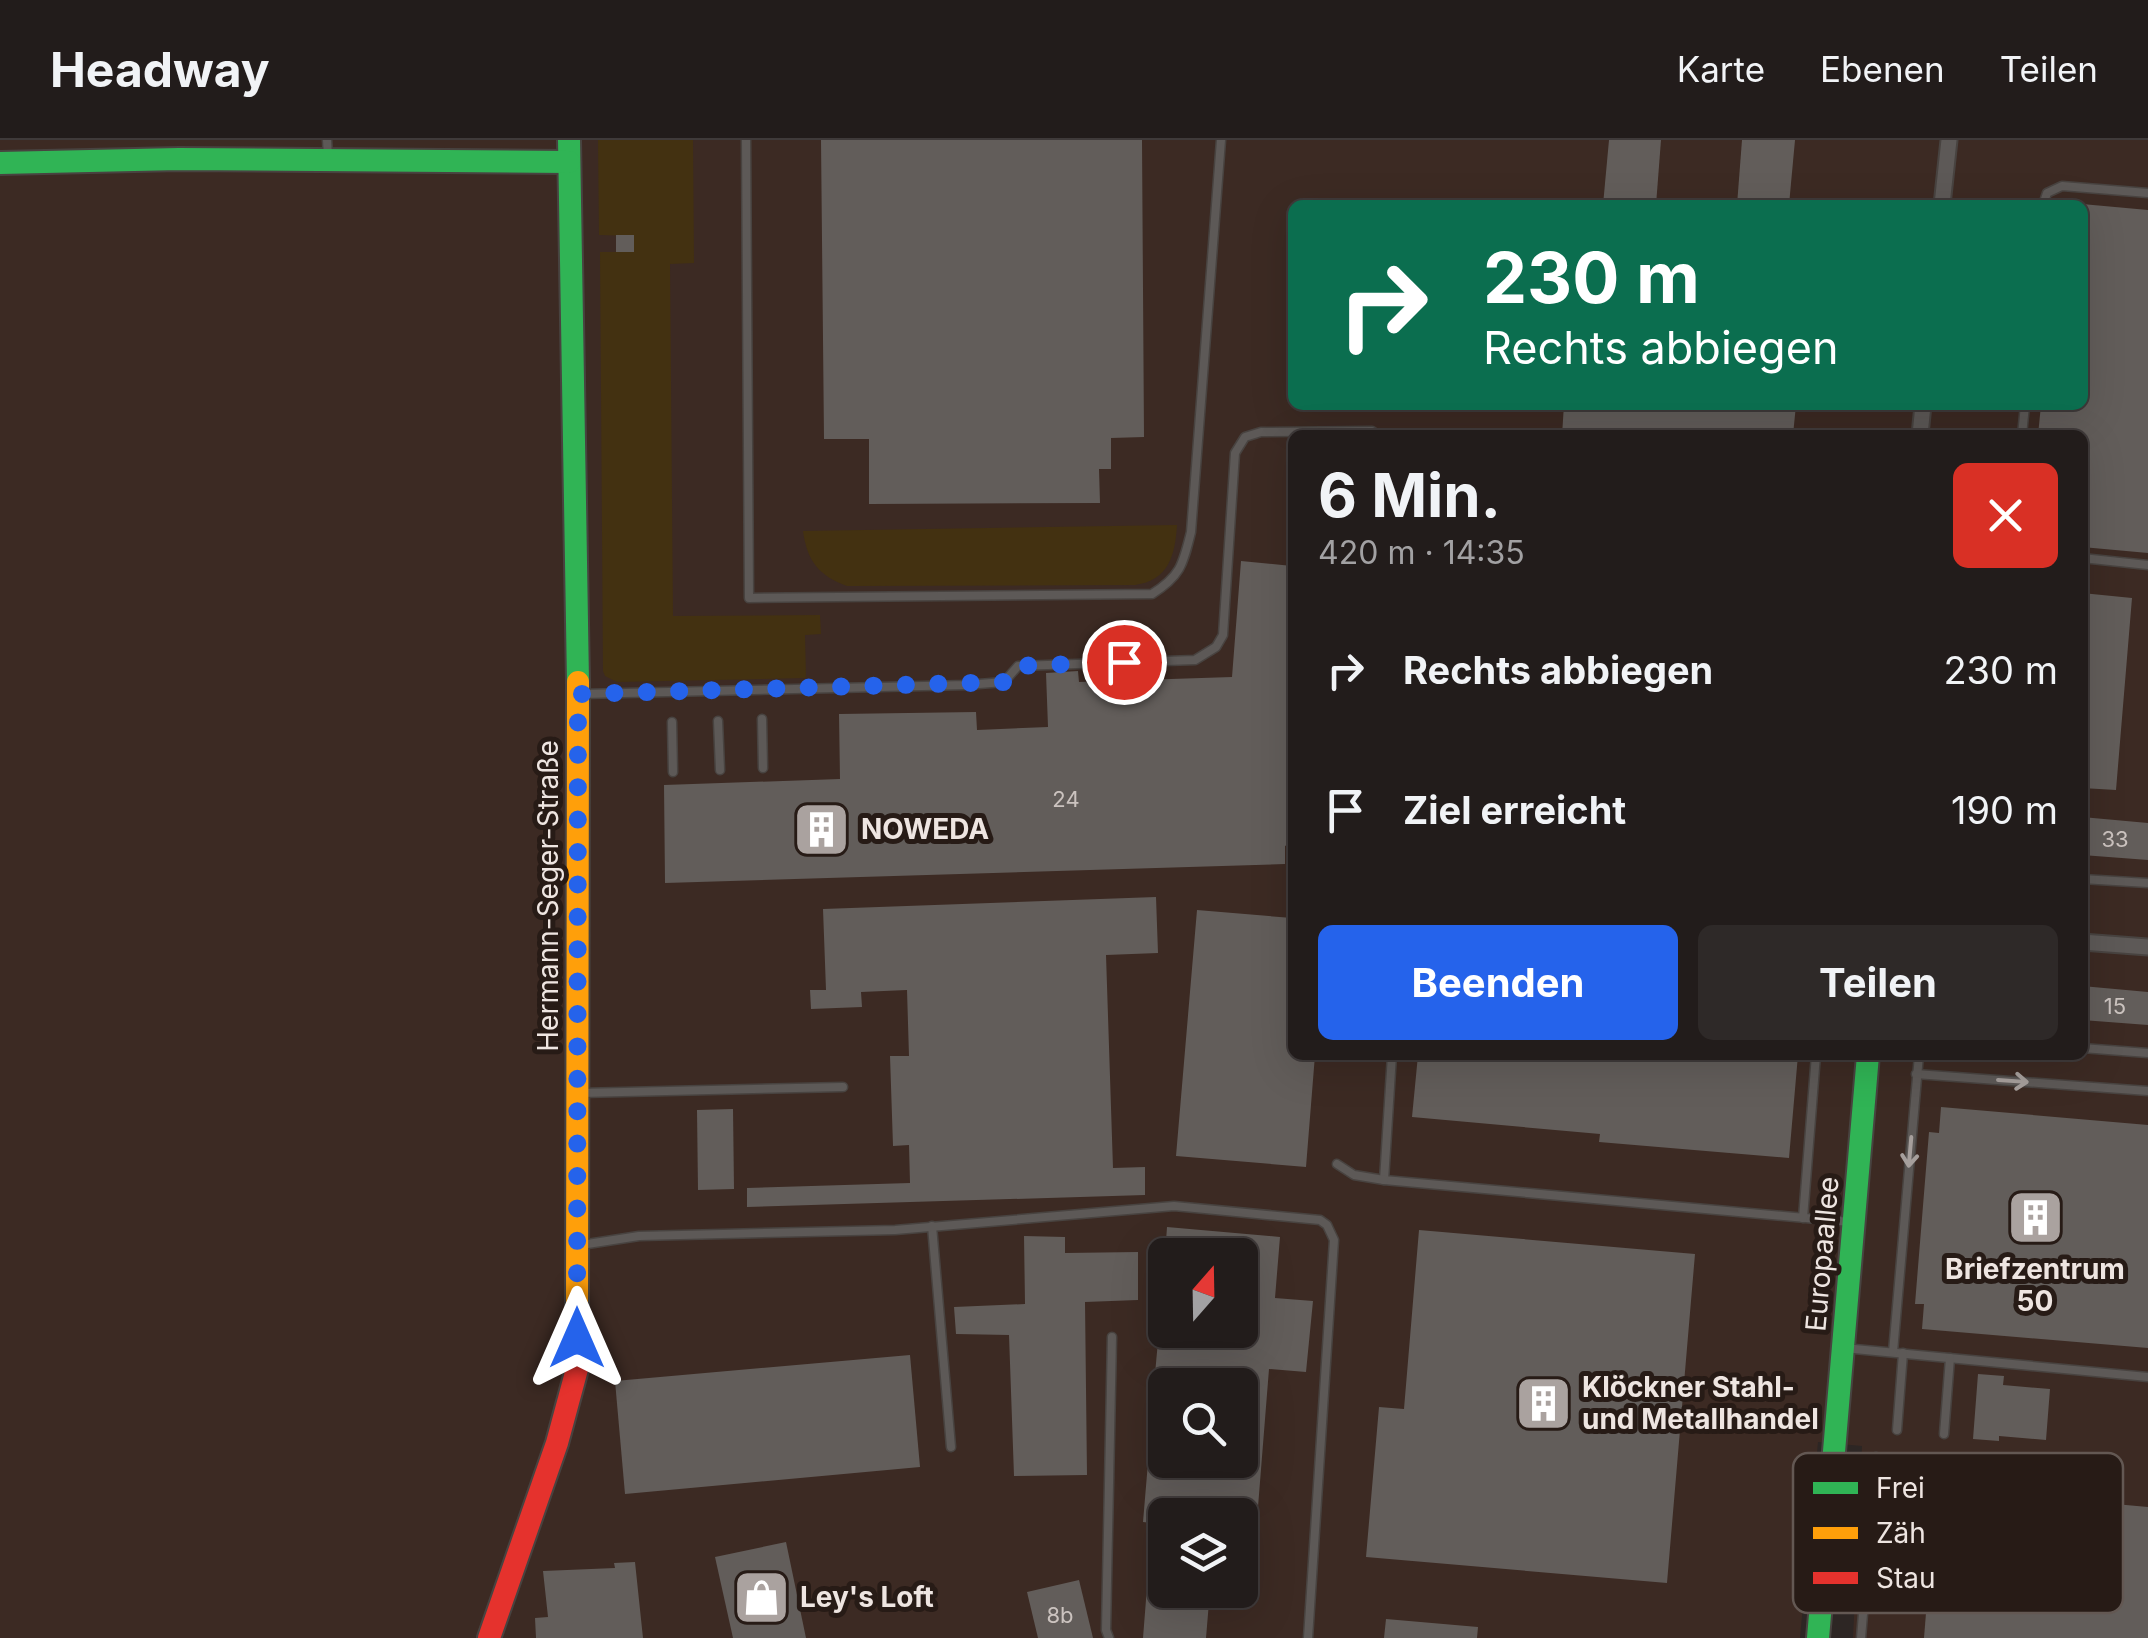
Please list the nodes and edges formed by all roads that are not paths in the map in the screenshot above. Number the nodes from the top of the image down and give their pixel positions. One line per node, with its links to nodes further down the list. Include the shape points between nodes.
1 (746, 140): 2 (lane, via 749,598 1152,594 1173,581 1191,532)
2 (1222, 140)
3 (1949, 140): 9 (street)
4 (179, 150): 5 (street); 7 (street)
5 (328, 150): 6 (street)
6 (569, 151): 14 (street, Hermann-Seger-Straße)
7 (0, 163)
8 (2148, 193): 10 (lane, via 2062,186)
9 (1943, 200)
10 (2045, 200)
11 (1288, 432): 14 (lane, via 1245,437 1234,453 1222,636 1195,660 1018,666 1004,682 985,684)
12 (2088, 559): 13 (lane)
13 (2148, 566)
14 (578, 694): 34 (street, Hermann-Seger-Straße)
15 (762, 719): 18 (lane)
16 (718, 721): 19 (lane)
17 (672, 722): 20 (lane)
18 (763, 768)
19 (720, 770)
20 (672, 772)
21 (2088, 879): 22 (lane)
22 (2148, 883)
23 (2088, 942): 24 (street)
24 (2148, 947)
25 (2088, 1048): 26 (lane)
26 (2148, 1053)
27 (1392, 1060): 36 (lane)
28 (1816, 1060): 37 (lane)
29 (1868, 1060): 38 (street, Europaallee)
30 (1918, 1060): 31 (lane)
31 (1916, 1074): 33 (lane, one-way to 33); 43 (lane, one-way to 43)
32 (843, 1087): 34 (lane)
33 (2148, 1091)
34 (576, 1093): 40 (street, Hermann-Seger-Straße)
35 (1338, 1164): 36 (lane, via 1354,1175)
36 (1384, 1180): 37 (lane)
37 (1803, 1218): 38 (lane)
38 (1854, 1222): 42 (street, Europaallee)
39 (932, 1226): 40 (lane, via 639,1236); 48 (lane); 54 (lane, via 1174,1206 1313,1218 1327,1225 1334,1240)
40 (576, 1246): 52 (street, Hermann-Seger-Straße, via 577,1369)
41 (1112, 1337): 53 (lane)
42 (1844, 1348): 43 (lane); 49 (street, Europaallee)
43 (1898, 1353): 44 (lane); 46 (lane)
44 (1950, 1358): 45 (lane); 47 (lane)
45 (2148, 1376)
46 (1897, 1430)
47 (1944, 1434)
48 (951, 1448)
49 (1835, 1453)
50 (1820, 1613): 55 (street, Europaallee)
51 (1864, 1613): 56 (lane)
52 (489, 1638)
53 (1108, 1638)
54 (1308, 1638)
55 (1818, 1638)
56 (1862, 1638)

